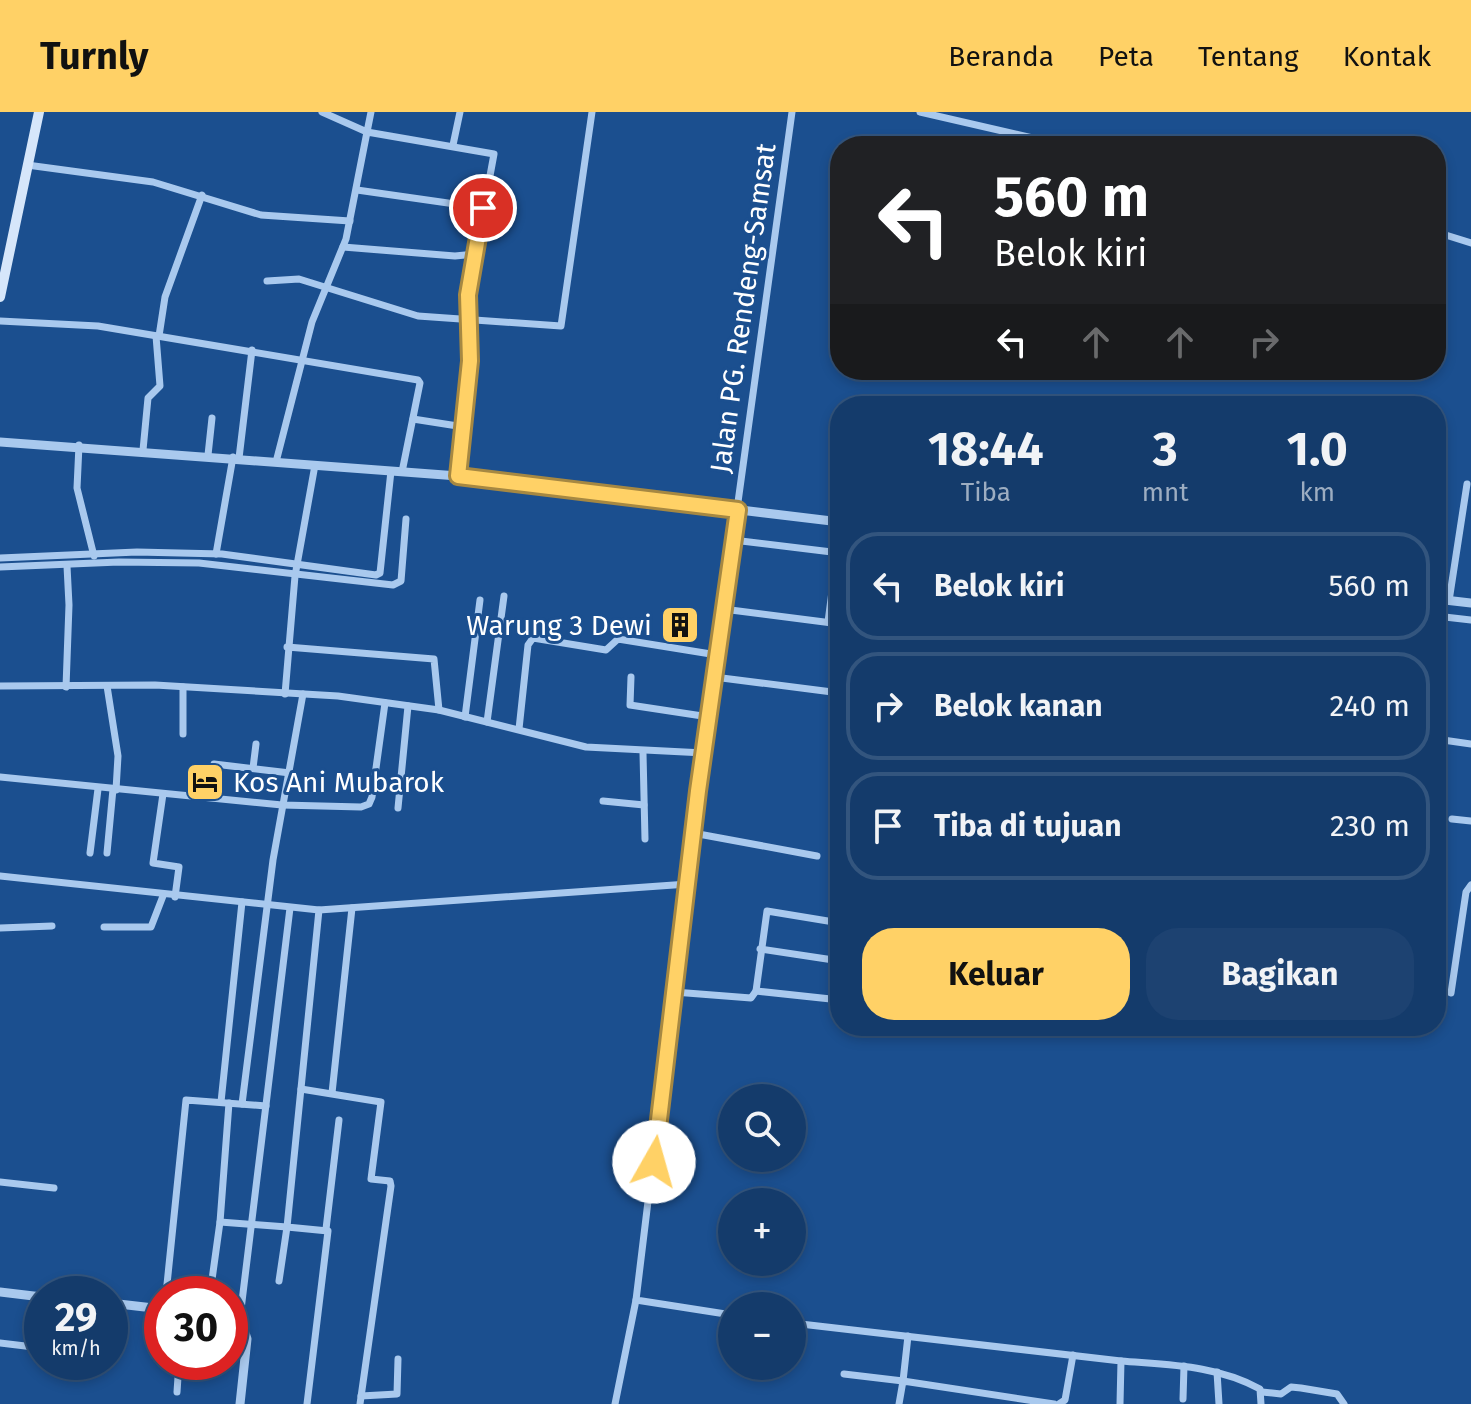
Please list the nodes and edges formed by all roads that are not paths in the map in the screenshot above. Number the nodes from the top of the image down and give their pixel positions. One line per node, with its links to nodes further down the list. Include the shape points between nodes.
1 (39, 112): 11 (main road)
2 (322, 112): 8 (street)
3 (371, 112): 8 (street)
4 (460, 112): 10 (street)
5 (592, 112): 24 (street, via 562,325)
6 (792, 112): 42 (street, Jalan PG. Rendeng-Samsat)
7 (920, 112): 9 (street)
8 (367, 132): 10 (street); 12 (street)
9 (1024, 136)
10 (453, 145): 14 (street, via 494,153)
11 (27, 165): 13 (street, via 153,182); 17 (main road)
12 (357, 190): 14 (street); 15 (street)
13 (202, 195): 15 (street, via 272,216); 26 (street, via 165,297)
14 (483, 208): 20 (street)
15 (350, 221): 19 (street)
16 (1446, 235): 18 (street)
17 (5, 242): 23 (main road)
18 (1471, 243)
19 (343, 247): 20 (street); 22 (street)
20 (475, 254): 24 (street, via 468,295)
21 (267, 281): 22 (street, via 292,278)
22 (324, 290): 24 (street, via 410,315); 28 (street)
23 (0, 297)
24 (471, 320): 31 (street)
25 (0, 321): 26 (street, via 98,326)
26 (158, 336): 27 (street); 34 (street, via 160,386 148,398)
27 (252, 350): 28 (street); 36 (street)
28 (303, 360): 30 (street, via 418,380); 37 (street)
29 (212, 418): 35 (street)
30 (413, 419): 31 (street); 39 (street)
31 (464, 427): 40 (street)
32 (0, 442): 33 (street)
33 (79, 445): 34 (street); 49 (street, via 77,488)
34 (143, 450): 35 (street)
35 (208, 455): 36 (street)
36 (236, 458): 37 (street); 47 (street)
37 (276, 462): 38 (street)
38 (315, 465): 39 (street); 52 (street)
39 (396, 472): 40 (street); 52 (street, via 379,574)
40 (458, 476): 42 (street)
41 (1467, 484): 56 (street)
42 (738, 510): 44 (street); 45 (street, Jalan PG. Rendeng-Samsat)
43 (406, 519): 52 (street, via 398,584)
44 (830, 521)
45 (733, 537): 46 (street); 58 (street, Jalan PG. Rendeng-Samsat)
46 (830, 552)
47 (216, 554): 49 (street); 52 (street)
48 (0, 558): 49 (street)
49 (94, 559): 50 (street); 52 (street)
50 (67, 566): 51 (street); 69 (street)
51 (0, 567)
52 (297, 569): 63 (street)
53 (504, 596): 79 (street)
54 (480, 600): 77 (street)
55 (1446, 600): 56 (street)
56 (1449, 600): 57 (street)
57 (1471, 603)
58 (723, 609): 62 (street); 64 (street, Jalan PG. Rendeng-Samsat)
59 (830, 609): 62 (street)
60 (1446, 617): 61 (street)
61 (1471, 620)
62 (828, 622)
63 (287, 647): 72 (street); 76 (street, via 434,659)
64 (717, 655): 66 (street, Jalan PG. Rendeng-Samsat); 80 (street, via 618,639 606,650 533,638)
65 (631, 677): 78 (street, via 630,705)
66 (714, 677): 71 (street); 78 (street, Jalan PG. Rendeng-Samsat)
67 (0, 686): 69 (street)
68 (107, 686): 69 (street); 70 (street); 92 (street, via 118,756)
69 (66, 687)
70 (183, 687): 72 (street); 81 (street)
71 (830, 692)
72 (285, 694): 73 (street)
73 (303, 694): 74 (street); 89 (street)
74 (385, 703): 75 (street); 95 (street, via 369,804)
75 (408, 706): 76 (street); 97 (street)
76 (439, 710): 77 (street)
77 (465, 717): 79 (street)
78 (709, 717): 86 (street, Jalan PG. Rendeng-Samsat)
79 (487, 722): 80 (street)
80 (519, 729): 85 (street, via 586,747)
81 (183, 734)
82 (1446, 740): 84 (street)
83 (256, 744): 88 (street)
84 (1471, 744)
85 (643, 753): 86 (street); 96 (street)
86 (704, 753): 100 (street, Jalan PG. Rendeng-Samsat)
87 (214, 764): 88 (street)
88 (253, 768): 89 (street)
89 (290, 773): 95 (street)
90 (0, 777): 91 (street)
91 (98, 789): 92 (street); 102 (street)
92 (115, 790): 93 (street); 103 (street)
93 (163, 794): 95 (street); 109 (street, via 153,863 179,867)
94 (603, 801): 96 (street)
95 (282, 805): 111 (street)
96 (644, 805): 101 (street)
97 (398, 808)
98 (1452, 819): 99 (street)
99 (1471, 821)
100 (693, 833): 104 (street); 106 (street, Jalan PG. Rendeng-Samsat)
101 (645, 839)
102 (90, 853)
103 (107, 853)
104 (817, 856)
105 (0, 876): 108 (street)
106 (688, 884): 113 (street); 122 (street, Jalan PG. Rendeng-Samsat)
107 (1471, 885): 123 (street)
108 (163, 896): 109 (street); 117 (street, via 151,927)
109 (175, 897): 110 (street)
110 (242, 902): 111 (street); 127 (street)
111 (269, 906): 112 (street); 128 (street)
112 (290, 908): 114 (street); 129 (street)
113 (352, 908): 114 (street); 126 (street)
114 (319, 910): 125 (street)
115 (830, 921): 119 (street, via 767,911)
116 (52, 926): 118 (street)
117 (104, 927)
118 (0, 928)
119 (760, 949): 120 (street); 121 (street)
120 (830, 960)
121 (756, 991): 122 (street, via 748,1000); 124 (street)
122 (674, 992): 143 (street, Jalan PG. Rendeng-Samsat)
123 (1451, 993)
124 (830, 999)
125 (301, 1089): 126 (street); 135 (street)
126 (332, 1093): 162 (street, via 381,1102 371,1179 390,1181 391,1186)
127 (225, 1103): 128 (street); 133 (street); 137 (street, via 186,1102)
128 (242, 1104): 129 (street)
129 (266, 1106): 134 (street)
130 (339, 1120): 136 (street)
131 (0, 1182): 132 (street)
132 (54, 1188)
133 (220, 1222): 134 (street); 138 (street)
134 (253, 1226): 135 (street); 139 (street)
135 (287, 1227): 136 (street); 140 (street)
136 (326, 1229): 164 (street)
137 (168, 1276)
138 (212, 1276)
139 (244, 1276)
140 (279, 1281)
141 (0, 1292): 142 (street)
142 (24, 1295)
143 (636, 1300): 144 (street); 165 (street, Jalan PG. Rendeng-Samsat)
144 (718, 1313)
145 (806, 1325): 146 (street)
146 (908, 1336): 149 (street); 157 (street)
147 (0, 1343): 148 (street)
148 (24, 1346)
149 (1073, 1355): 151 (street); 167 (street, via 1065,1400)
150 (398, 1359): 162 (street, via 397,1394)
151 (1121, 1361): 152 (street); 168 (street)
152 (1184, 1366): 153 (street); 161 (street)
153 (1217, 1372): 159 (street); 169 (street)
154 (844, 1374): 157 (street)
155 (178, 1380): 158 (street)
156 (243, 1380): 163 (street)
157 (903, 1381): 166 (street); 167 (street)
158 (177, 1392)
159 (1262, 1392): 160 (street); 170 (street)
160 (1281, 1394): 171 (street); 172 (street, via 1301,1388 1337,1394)
161 (1183, 1399)
162 (361, 1400)
163 (240, 1404)
164 (307, 1404)
165 (615, 1404)
166 (899, 1404)
167 (1057, 1404)
168 (1120, 1404)
169 (1219, 1404)
170 (1261, 1404)
171 (1281, 1404)
172 (1344, 1404)

